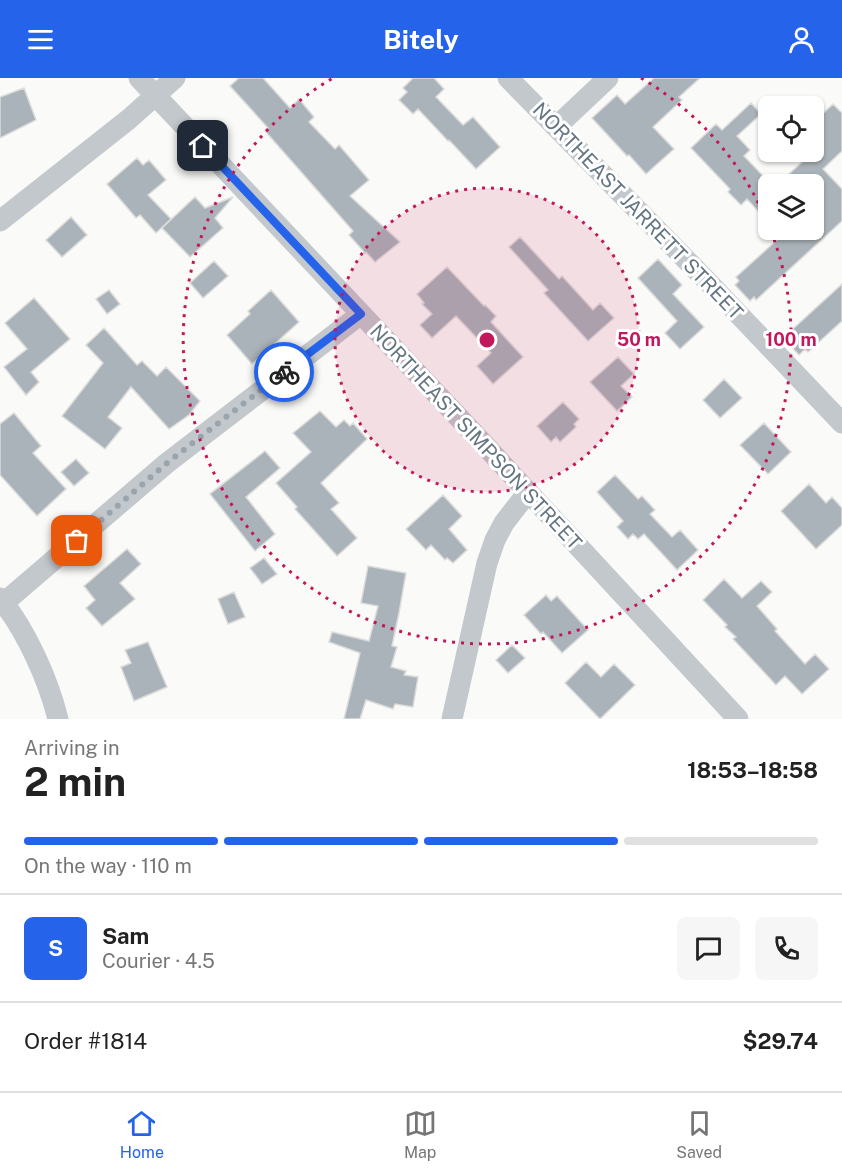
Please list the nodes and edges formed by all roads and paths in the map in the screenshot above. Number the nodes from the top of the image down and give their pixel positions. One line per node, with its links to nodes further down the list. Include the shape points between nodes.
1 (139, 78): 5 (street, NORTHEAST SIMPSON STREET)
2 (175, 78): 5 (street)
3 (508, 78): 6 (street, NORTHEAST JARRETT STREET)
4 (608, 78): 6 (street)
5 (156, 96): 7 (street); 8 (street, NORTHEAST SIMPSON STREET)
6 (556, 127): 9 (street, NORTHEAST JARRETT STREET)
7 (0, 220)
8 (361, 314): 10 (street, NORTHEAST SIMPSON STREET); 11 (street, via 167,463)
9 (842, 423)
10 (528, 492): 13 (street, via 504,523 487,563); 14 (street, NORTHEAST SIMPSON STREET)
11 (1, 602): 12 (street, via 38,663)
12 (58, 719)
13 (452, 719)
14 (738, 719)

